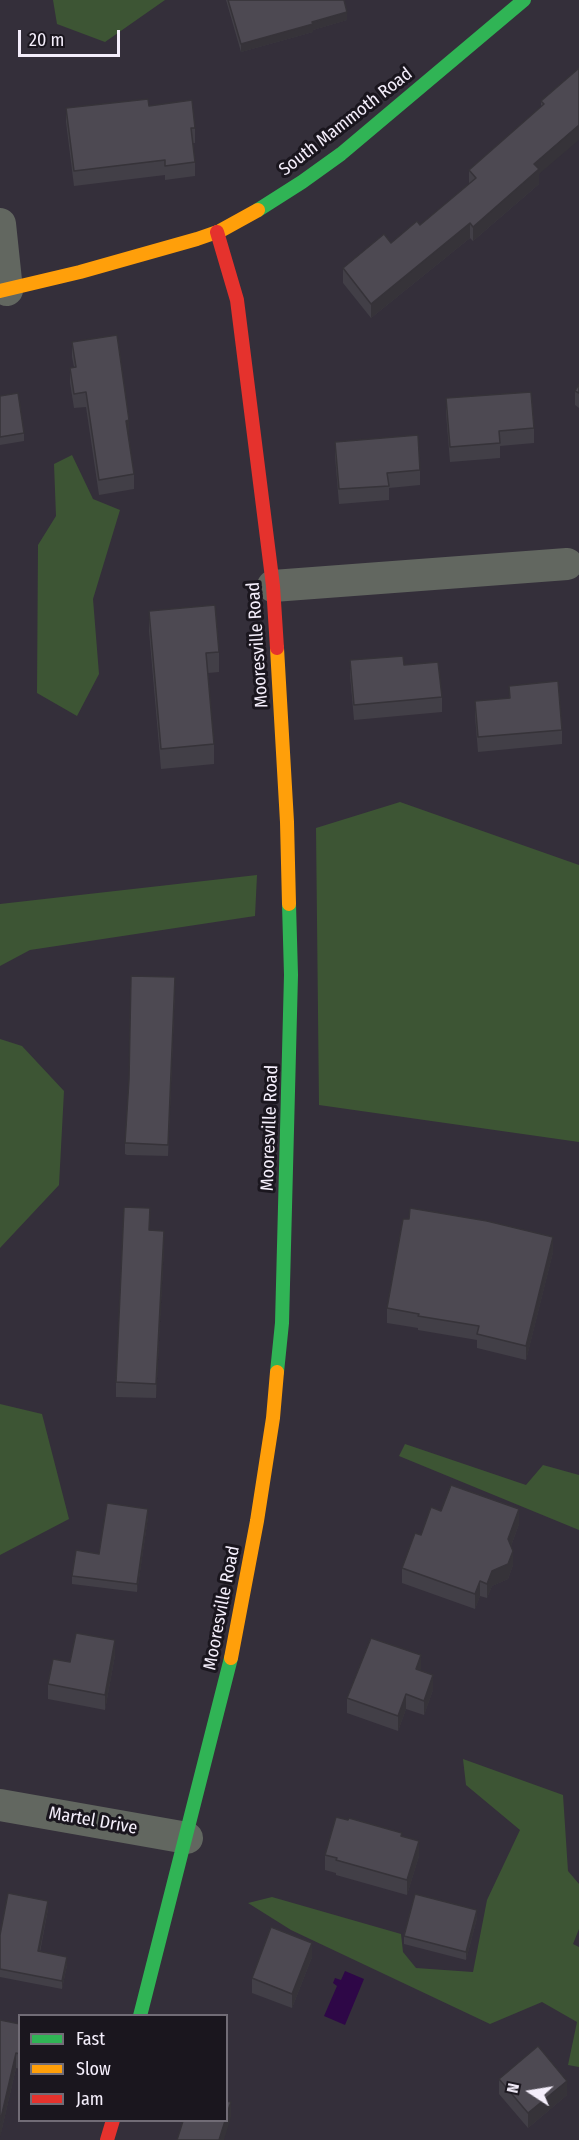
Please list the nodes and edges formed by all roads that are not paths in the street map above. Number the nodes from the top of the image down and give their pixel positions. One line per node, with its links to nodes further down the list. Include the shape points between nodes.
1 (524, 0): 3 (street, South Mammoth Road, via 314,175)
2 (0, 224): 4 (street)
3 (218, 232): 4 (street, South Mammoth Road); 6 (street, Mooresville Road, via 237,300)
4 (4, 291)
5 (567, 564): 6 (street)
6 (273, 586): 8 (street, Mooresville Road, via 288,822 291,975 282,1323 273,1418 235,1643)
7 (0, 1805): 8 (street, Martel Drive)
8 (187, 1838): 9 (street, Mooresville Road)
9 (141, 2014)
10 (112, 2122): 11 (street)
11 (107, 2140)

